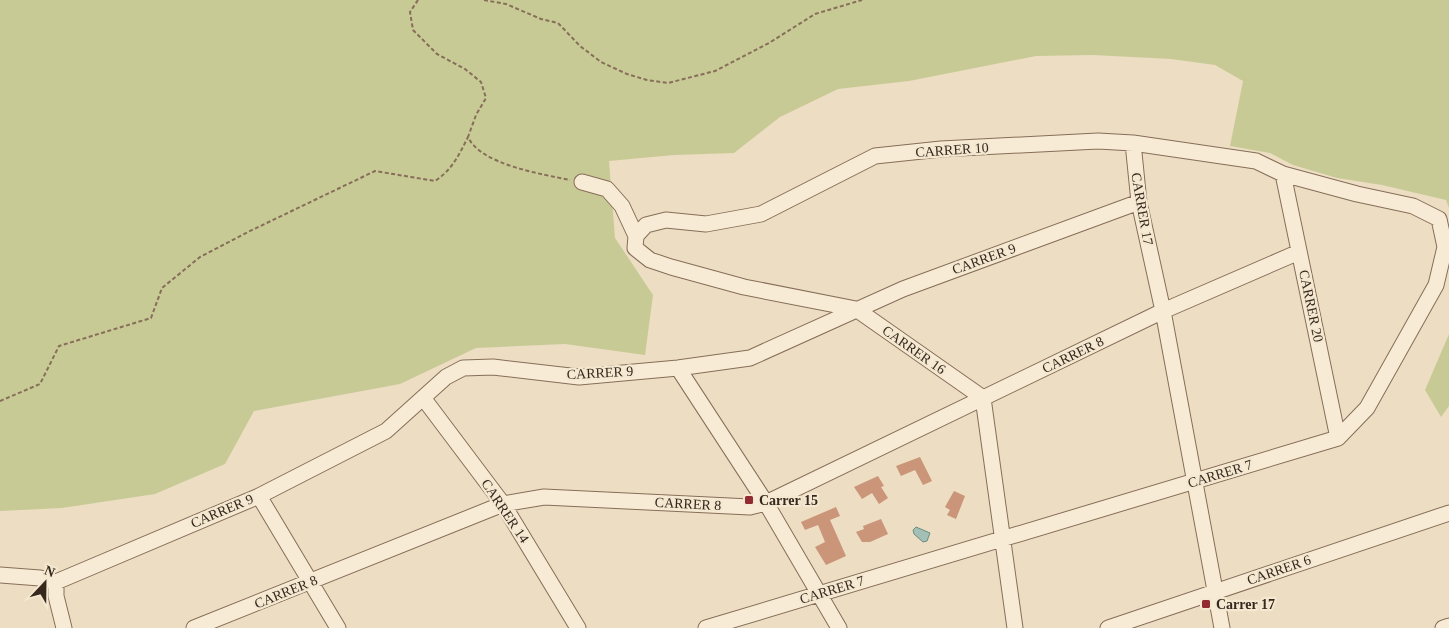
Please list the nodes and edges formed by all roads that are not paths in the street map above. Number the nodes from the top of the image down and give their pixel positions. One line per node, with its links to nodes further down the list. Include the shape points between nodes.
1 (1133, 143): 2 (street, CARRER 10, via 1256,161); 4 (street, CARRER 17); 5 (street, CARRER 10, via 1098,141 941,149 876,156 761,214 706,224 666,220 646,225)
2 (1283, 174): 6 (street, CARRER 20); 12 (street, CARRER 7, via 1413,206 1439,219 1445,247 1436,285 1408,338 1367,408)
3 (582, 182): 5 (street, via 607,189 622,206)
4 (1139, 202): 7 (street, CARRER 9, via 903,289); 8 (street, CARRER 17)
5 (636, 236): 7 (street, CARRER 16, via 635,248 650,260 744,287)
6 (1299, 252): 8 (street, CARRER 8); 12 (street, CARRER 20)
7 (856, 310): 9 (street, CARRER 9, via 750,358); 10 (street, CARRER 16)
8 (1163, 311): 10 (street, CARRER 8); 13 (street, CARRER 17)
9 (678, 368): 11 (street, CARRER 9, via 579,377 494,367 463,368 446,377); 15 (street)
10 (983, 398): 15 (street, CARRER 8); 18 (street)
11 (424, 399): 14 (street, CARRER 9, via 386,431); 16 (street, CARRER 14)
12 (1338, 438): 13 (street, CARRER 7)
13 (1195, 482): 18 (street, CARRER 7); 22 (street, CARRER 17)
14 (259, 496): 20 (street, CARRER 9); 21 (street)
15 (766, 503): 16 (street, CARRER 8, via 750,507 544,497); 23 (street)
16 (503, 504): 21 (street, CARRER 8); 28 (street, CARRER 14)
17 (1449, 513): 22 (street, CARRER 6)
18 (1001, 539): 23 (street, CARRER 7); 31 (street)
19 (0, 576): 20 (street)
20 (56, 582): 25 (street)
21 (311, 582): 26 (street, CARRER 8); 27 (street)
22 (1214, 592): 32 (street, CARRER 6); 33 (street, CARRER 17)
23 (819, 594): 29 (street, CARRER 7); 30 (street)
24 (1449, 626): 34 (street)
25 (64, 628)
26 (194, 628)
27 (338, 628)
28 (578, 628)
29 (706, 628)
30 (839, 628)
31 (1015, 628)
32 (1108, 628)
33 (1222, 628)
34 (1443, 628)

